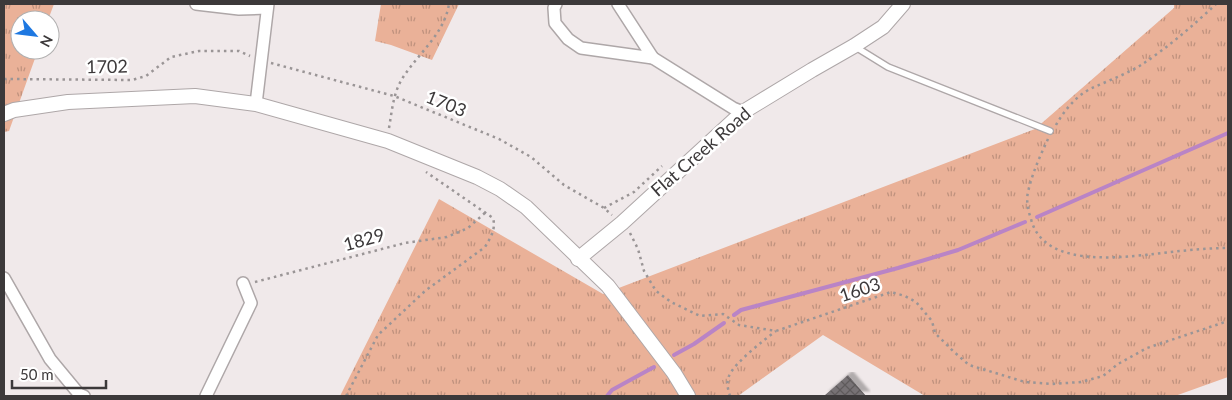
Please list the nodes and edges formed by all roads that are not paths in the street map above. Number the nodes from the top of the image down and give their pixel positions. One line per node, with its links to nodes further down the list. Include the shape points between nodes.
1 (196, 4): 5 (street, via 239,9)
2 (556, 4): 7 (street, via 555,23 568,39 581,48)
3 (618, 4): 7 (street)
4 (903, 4): 6 (street, Flat Creek Road, via 883,27)
5 (267, 6): 8 (street)
6 (854, 46): 9 (street, Flat Creek Road); 11 (lane, via 888,67)
7 (652, 58): 9 (street)
8 (256, 104): 10 (street, via 195,96 68,102); 12 (street, via 388,141 477,177 526,208)
9 (743, 112): 12 (street, Flat Creek Road)
10 (4, 114)
11 (1051, 132)
12 (578, 259): 17 (street, via 608,286)
13 (4, 278): 15 (street, via 50,359)
14 (243, 283): 16 (street, via 251,303)
15 (84, 396)
16 (206, 396)
17 (688, 396)

